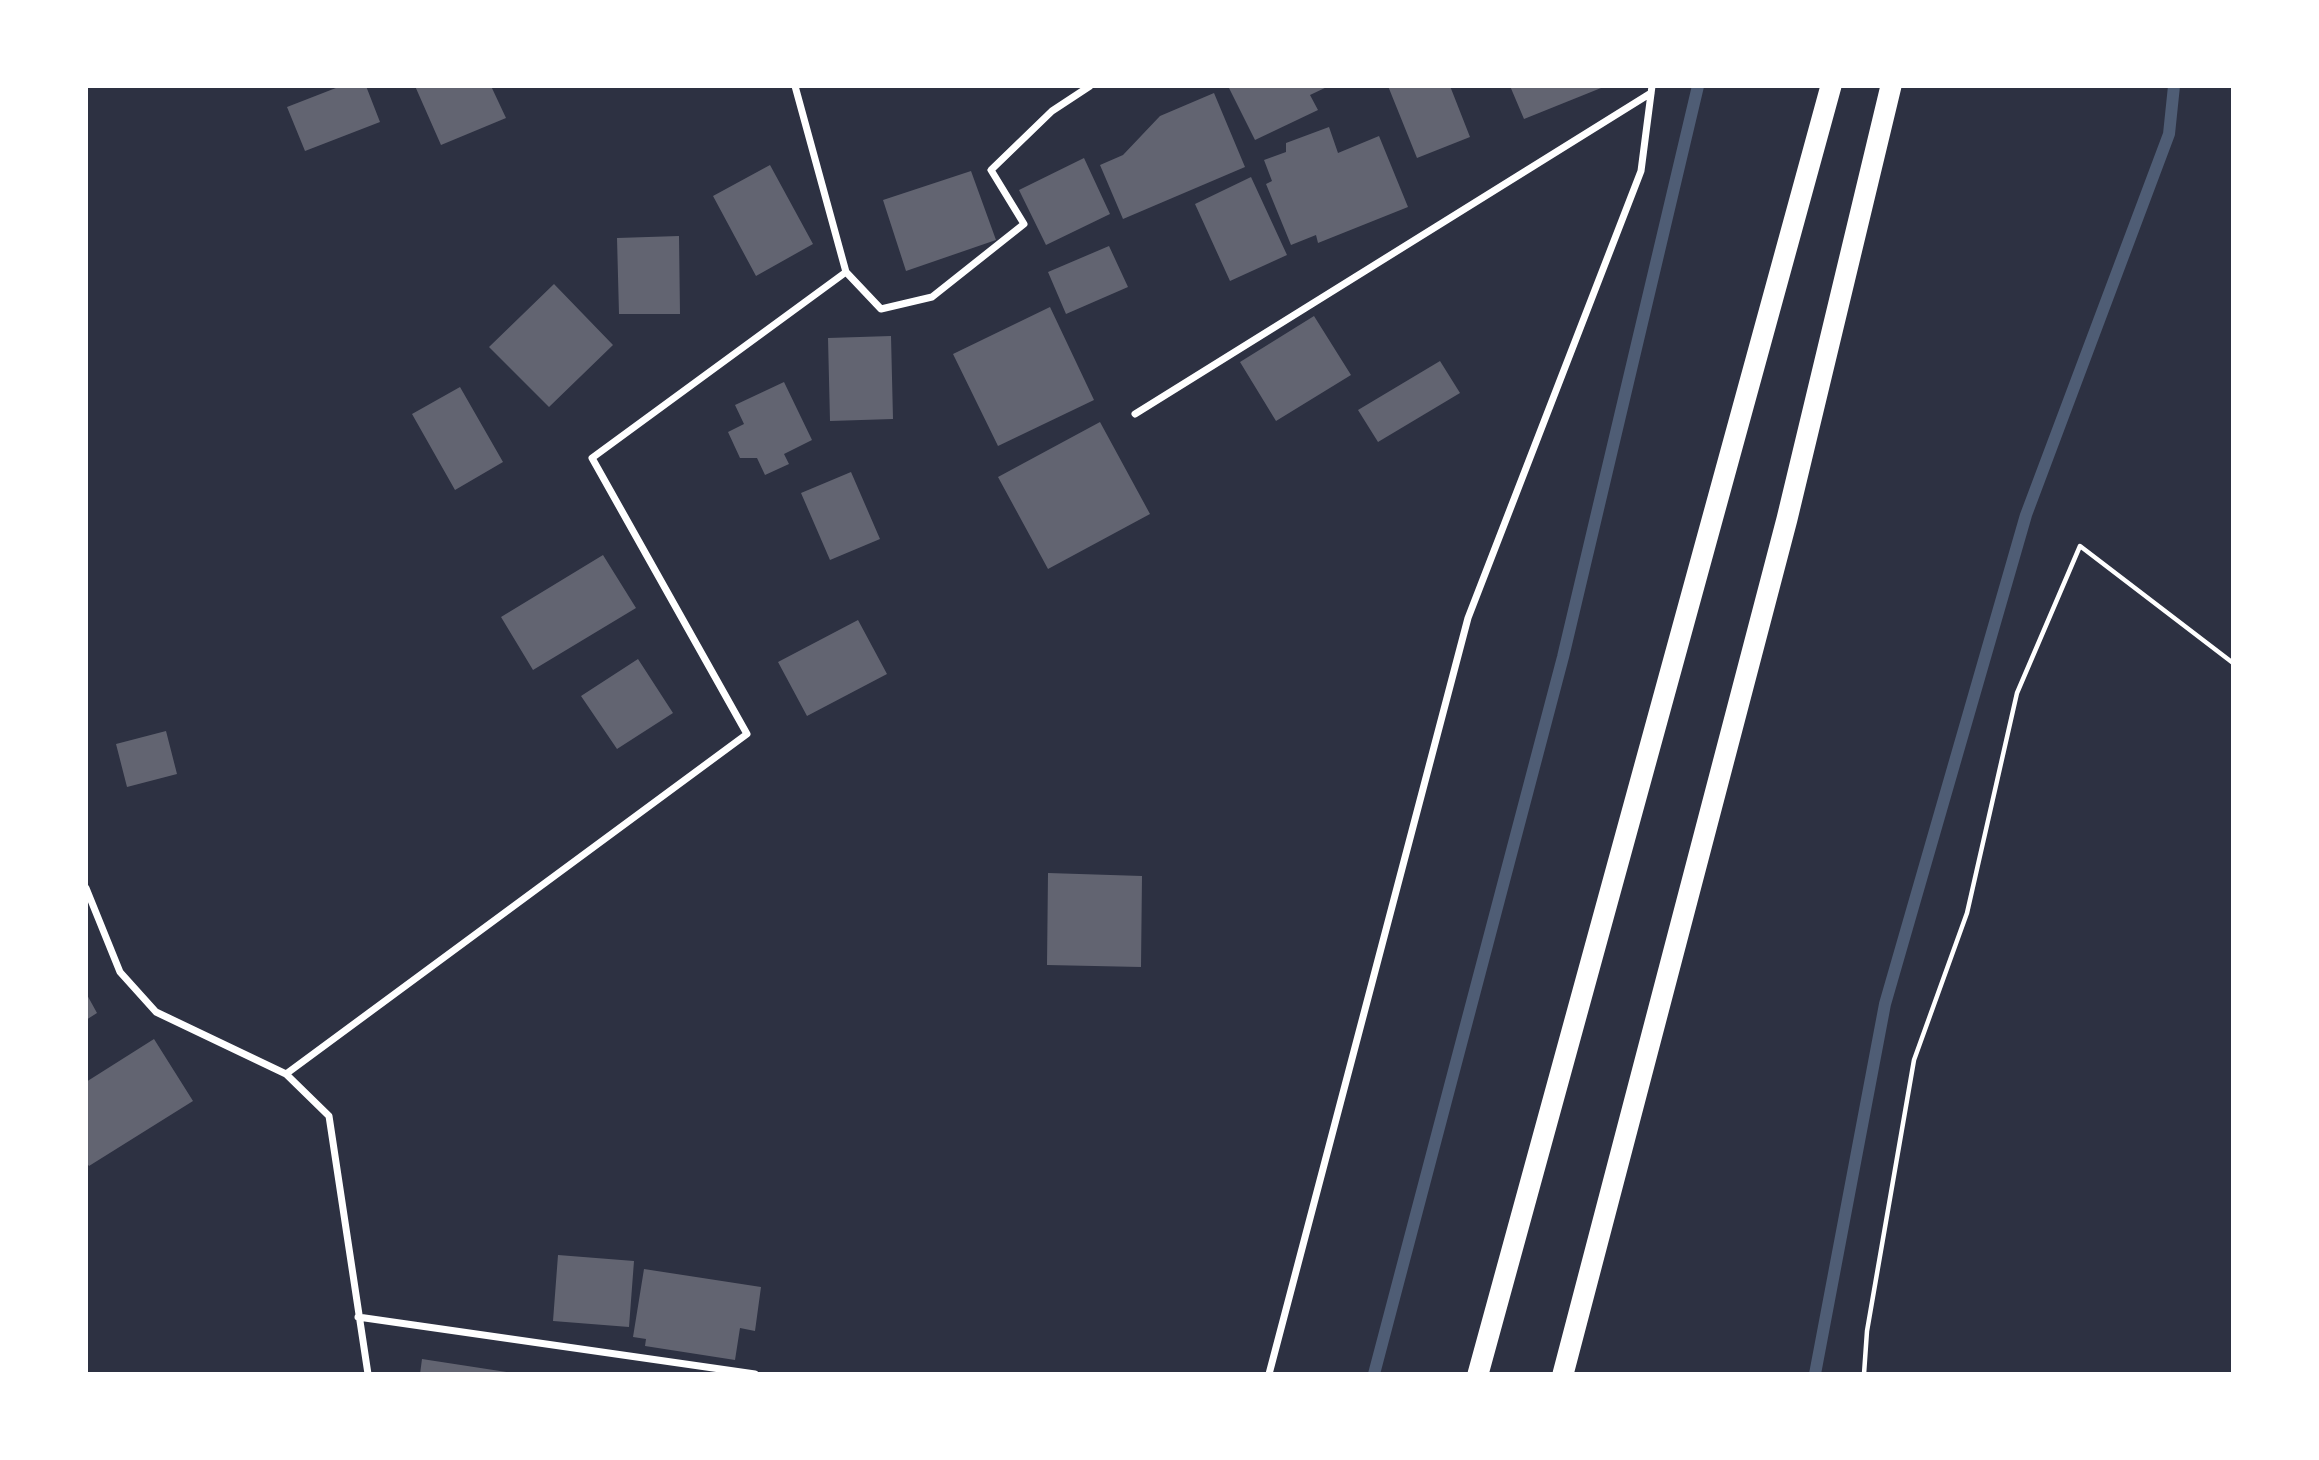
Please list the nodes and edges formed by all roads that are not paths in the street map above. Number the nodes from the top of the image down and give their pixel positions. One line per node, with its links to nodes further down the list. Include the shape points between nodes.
1 (795, 86): 6 (street)
2 (1090, 86): 6 (street, via 1052,111 991,170 1024,224 932,297 881,309)
3 (1831, 86): 14 (highway)
4 (1891, 86): 15 (highway, via 1787,519)
5 (1651, 89): 7 (street); 13 (street, via 1641,171 1468,618)
6 (846, 272): 9 (street, via 592,458 747,734)
7 (1135, 414)
8 (86, 888): 9 (street, via 120,972 156,1012)
9 (286, 1074): 10 (street, via 329,1116)
10 (358, 1317): 11 (street); 12 (street)
11 (368, 1374)
12 (755, 1374)
13 (1269, 1374)
14 (1478, 1374)
15 (1563, 1374)

